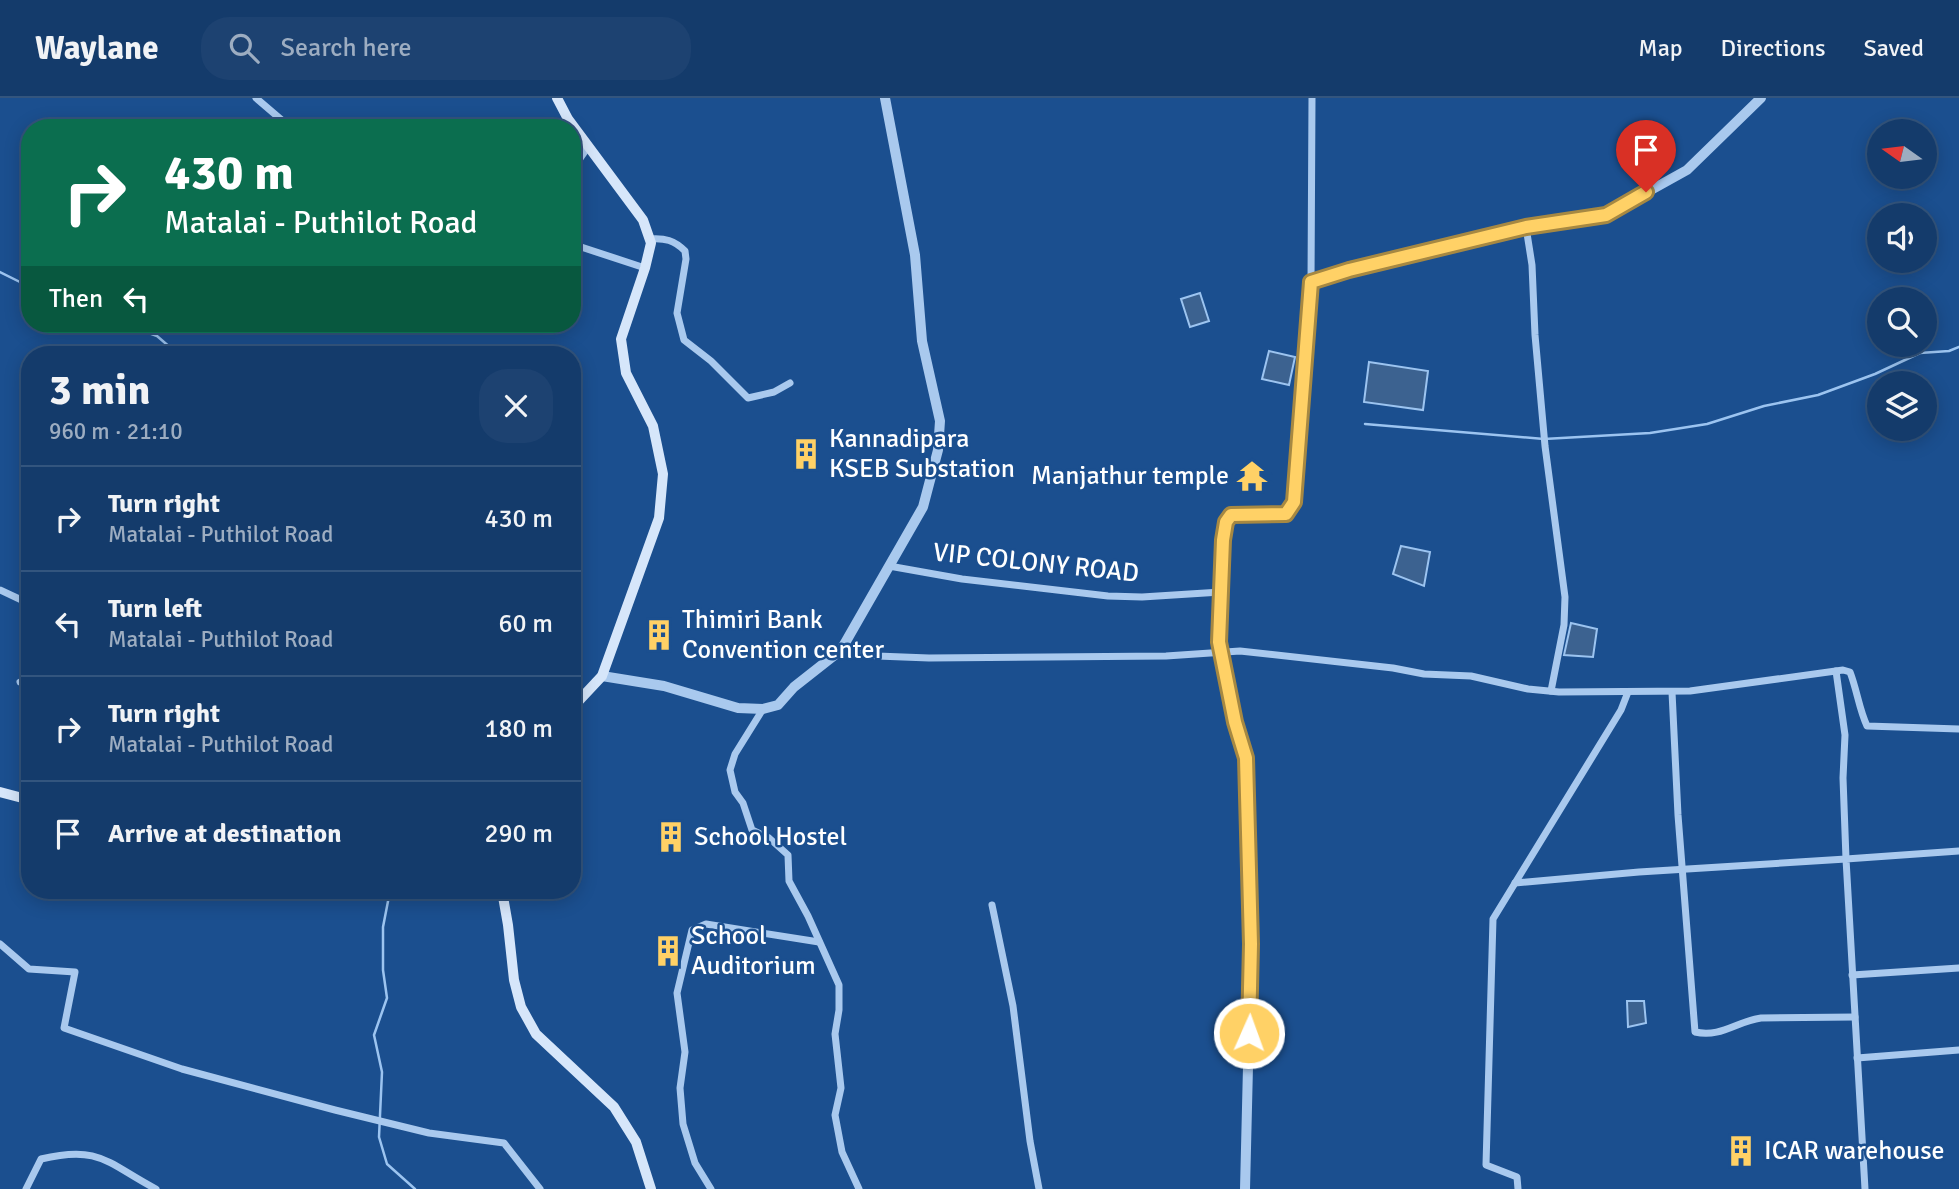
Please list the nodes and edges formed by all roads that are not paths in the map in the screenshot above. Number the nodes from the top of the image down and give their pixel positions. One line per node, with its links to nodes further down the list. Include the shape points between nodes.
1 (256, 98): 6 (street)
2 (557, 98): 7 (main road)
3 (885, 98): 17 (street, via 915,255 922,341 940,421 926,497)
4 (1312, 98): 15 (street)
5 (1761, 98): 11 (street, via 1687,170 1606,215)
6 (280, 119)
7 (568, 119)
8 (581, 137): 9 (main road)
9 (589, 148): 10 (street); 12 (main road, via 643,220)
10 (581, 158)
11 (1526, 227): 15 (street); 25 (street, via 1545,446 1565,597)
12 (650, 239): 14 (main road); 16 (street, via 671,240 685,251 677,313 684,340 748,398)
13 (581, 247): 14 (street)
14 (645, 268): 24 (main road, via 621,339 626,373 653,426 663,474 659,518)
15 (1311, 282): 19 (street, via 1294,502 1286,514 1231,515 1223,540)
16 (790, 383)
17 (889, 566): 19 (street, VIP COLONY ROAD, via 1108,596); 21 (street)
18 (0, 590): 20 (street)
19 (1221, 593): 22 (street)
20 (21, 600)
21 (842, 650): 22 (street, via 929,658); 29 (street, via 778,705)
22 (1220, 652): 25 (street, via 1471,676); 53 (street, via 1246,758 1251,944)
23 (1836, 671): 27 (street); 30 (street, via 1850,672 1867,726); 34 (street, via 1845,735)
24 (602, 676): 28 (main road); 29 (street, via 664,686 738,708)
25 (1550, 691): 26 (street)
26 (1628, 692): 27 (street); 36 (street)
27 (1672, 692): 35 (street)
28 (581, 698)
29 (763, 709): 39 (street, via 735,754 730,770 735,792 752,830 788,855 789,881)
30 (1959, 729)
31 (0, 792): 32 (main road)
32 (21, 798)
33 (1959, 851): 34 (street)
34 (1846, 859): 35 (street); 42 (street)
35 (1684, 869): 36 (street); 43 (street, via 1695,1032 1725,1032 1750,1019)
36 (1515, 883): 54 (street, via 1493,919 1486,1165 1517,1177)
37 (503, 899): 49 (main road, via 521,1007 536,1034 614,1107 636,1142)
38 (992, 905): 52 (street, via 1013,1006)
39 (819, 942): 50 (street, via 706,924 692,930 677,993 685,1052 680,1088 683,1124 695,1163); 51 (street, via 839,985 835,1034 841,1088 835,1115 842,1152)
40 (0, 944): 48 (street, via 29,969 75,972 64,1028 182,1069 335,1110 429,1133 504,1143)
41 (1959, 968): 42 (street)
42 (1852, 975): 43 (street)
43 (1855, 1017): 45 (street)
44 (1959, 1049): 45 (street)
45 (1857, 1058): 55 (street)
46 (26, 1189): 47 (street, via 41,1159 81,1153 112,1163)
47 (156, 1189)
48 (540, 1189)
49 (651, 1189)
50 (711, 1189)
51 (859, 1189)
52 (1040, 1189)
53 (1245, 1189)
54 (1518, 1189)
55 (1866, 1189)

